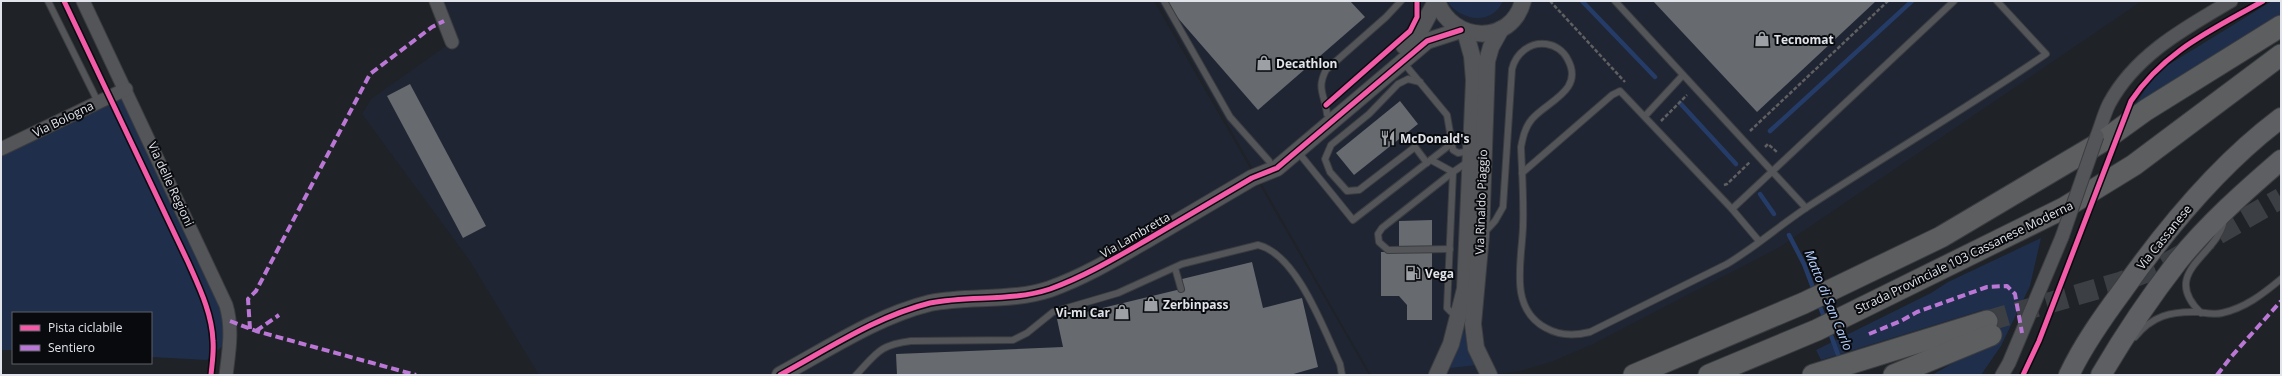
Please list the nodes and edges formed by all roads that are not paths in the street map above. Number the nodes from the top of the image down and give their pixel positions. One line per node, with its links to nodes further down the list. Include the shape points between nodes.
1 (48, 1): 23 (lane)
2 (83, 1): 22 (street, Via delle Regioni)
3 (436, 1): 15 (street)
4 (1164, 1): 32 (lane, via 1230,117)
5 (1401, 1): 24 (lane, via 1326,70 1321,79 1320,92)
6 (1437, 1): 14 (street, via 1446,17); 24 (street, Via Lambretta, via 1419,33)
7 (1523, 1): 13 (street, Via Rinaldo Piaggio, via 1517,15)
8 (1615, 1): 19 (lane)
9 (1954, 1): 34 (lane)
10 (1998, 1): 38 (lane, via 2046,54 1980,100)
11 (2231, 1): 60 (street, bridge, via 2152,51 2128,76 2109,105 2062,238)
12 (2281, 26): 56 (highway, via 2146,110 2103,141 1941,237 1804,303)
13 (1501, 29): 14 (street, Via Rinaldo Piaggio, via 1483,34); 41 (street, Via Rinaldo Piaggio, via 1487,61)
14 (1463, 30): 17 (street, Via Lambretta, via 1427,41); 30 (street, Via Rinaldo Piaggio, via 1472,56 1474,80)
15 (452, 42)
16 (2281, 55): 21 (highway, Strada Provinciale 103 Cassanese Moderna)
17 (1401, 61): 20 (lane); 29 (street, Via Lambretta)
18 (2281, 61): 21 (highway)
19 (1684, 75): 25 (lane); 34 (lane)
20 (1420, 82): 27 (lane, via 1449,119); 33 (lane, via 1408,79 1398,84 1369,114 1331,145 1325,159 1330,172 1347,191 1351,192 1359,190 1415,147)
21 (2244, 84): 57 (highway, Strada Provinciale 103 Cassanese Moderna, via 2134,165 2064,208 1817,330)
22 (126, 89): 23 (street, Via Bologna); 50 (street, Via delle Regioni, via 224,299 230,321)
23 (98, 102): 28 (street, Via Bologna)
24 (1327, 114): 32 (street, Via Lambretta)
25 (1645, 116): 36 (lane, via 1620,91 1612,95); 39 (lane)
26 (2281, 118): 61 (main road, Via Cassanese, via 2229,164 2183,212 2105,314)
27 (1451, 144): 30 (lane, via 1453,150 1458,153); 33 (lane)
28 (1, 149)
29 (1297, 151): 33 (lane, via 1353,220); 37 (street, Via Lambretta, via 1277,168)
30 (1471, 155): 35 (lane); 48 (street, Via Rinaldo Piaggio, via 1464,288)
31 (2281, 160): 40 (main road)
32 (1270, 161): 37 (street, Via Lambretta)
33 (1429, 161): 35 (lane)
34 (1772, 171): 38 (lane); 39 (lane)
35 (1453, 172): 43 (lane); 43 (lane, via 1382,228 1378,238 1381,245 1388,250)
36 (1522, 173): 41 (lane, via 1521,147 1527,126 1537,114 1564,94 1571,80 1568,59 1560,50 1548,44 1526,48 1513,65 1503,207 1495,221); 42 (lane, via 1524,225 1521,298 1527,311 1537,322 1556,333 1574,335 1590,332 1727,264 1748,252)
37 (1252, 178): 51 (street, Via Lambretta, via 1097,269 1071,281 1028,294 1005,298 943,301 905,310)
38 (1806, 208): 42 (lane)
39 (1732, 209): 42 (lane)
40 (2226, 211): 47 (lane, via 2220,232 2200,255 2188,275 2189,299); 62 (main road, via 2179,260)
41 (1481, 236): 55 (street, Via Rinaldo Piaggio, via 1473,324 1476,348)
42 (1759, 241)
43 (1450, 249): 48 (lane, via 1447,308)
44 (1175, 268): 46 (lane); 52 (lane, via 1118,293 1053,312 1027,333 1013,340 896,343 882,348); 53 (lane, via 1258,245 1268,247 1286,265 1308,294 1340,364)
45 (2281, 279): 47 (lane, via 2242,307 2221,313)
46 (1181, 289)
47 (2201, 312): 49 (lane, via 2160,316)
48 (1458, 320): 54 (street, Via Rinaldo Piaggio, via 1451,344)
49 (2132, 341)
50 (226, 375)
51 (780, 375)
52 (856, 375)
53 (1342, 375)
54 (1437, 375)
55 (1489, 375)
56 (1634, 375)
57 (1709, 375)
58 (1813, 375): 59 (highway, via 1989,328)
59 (1894, 375)
60 (2002, 375)
61 (2069, 375)
62 (2101, 375)

